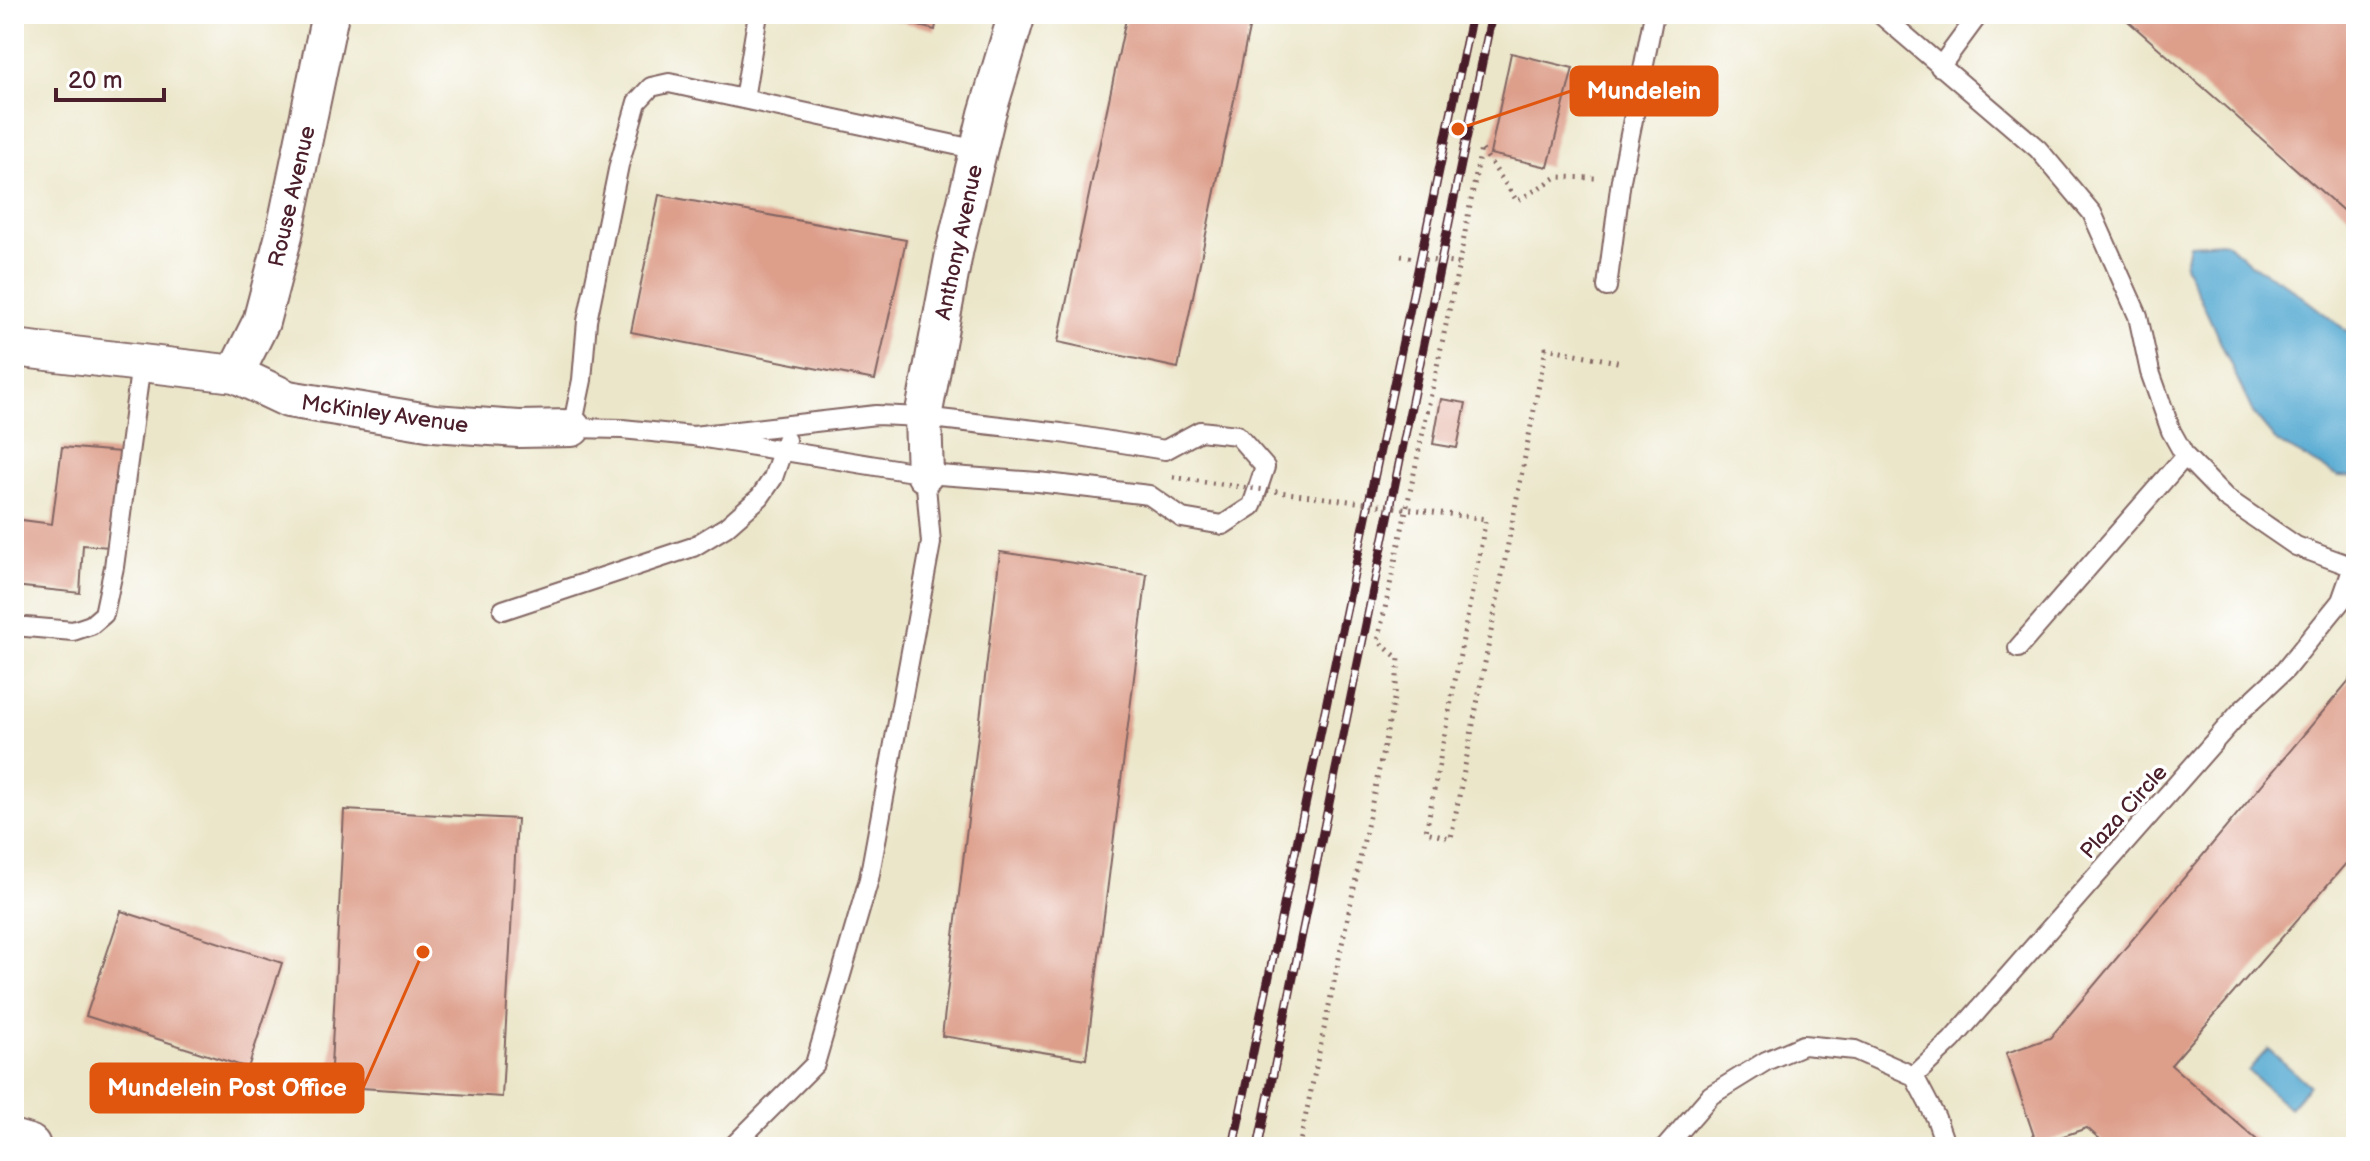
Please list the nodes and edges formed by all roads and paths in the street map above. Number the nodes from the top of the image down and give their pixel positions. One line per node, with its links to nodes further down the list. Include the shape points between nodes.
1 (330, 14): 17 (street, Rouse Avenue, via 261,322)
2 (758, 14): 8 (lane)
3 (1017, 14): 9 (street, Anthony Avenue)
4 (1654, 14): 10 (lane)
5 (1880, 14): 7 (lane)
6 (1979, 14): 7 (lane)
7 (1940, 67): 23 (lane, via 2038,149 2092,213 2138,316 2150,372)
8 (744, 99): 9 (lane); 20 (lane, via 669,83 651,87 637,102 587,321)
9 (978, 150): 18 (street, Anthony Avenue)
10 (1621, 180): 12 (path, via 1557,177 1517,201 1481,148); 13 (lane)
11 (1401, 256): 12 (path)
12 (1459, 264): 34 (path, via 1378,641 1399,659 1395,694)
13 (1607, 287)
14 (14, 348): 15 (street, McKinley Avenue)
15 (141, 363): 17 (street, McKinley Avenue); 28 (lane, via 104,614 73,631)
16 (1622, 363): 25 (path, bridge, via 1546,348 1451,838 1426,832 1486,519)
17 (235, 374): 20 (street, McKinley Avenue, via 288,399 434,423)
18 (923, 417): 19 (lane, via 876,415); 24 (street, Anthony Avenue); 24 (lane, via 1165,450 1200,431 1237,435 1265,467 1252,506 1223,525 1182,518 1149,495)
19 (790, 425): 21 (lane); 22 (lane)
20 (572, 428): 21 (lane)
21 (693, 436): 22 (lane)
22 (783, 451): 24 (lane); 27 (lane, via 760,497 693,547)
23 (2185, 456): 26 (lane, via 2226,498 2296,546); 29 (lane)
24 (925, 474): 33 (lane, via 931,543 869,879 815,1064)
25 (1204, 482)
26 (2354, 568): 30 (lane, Plaza Circle, via 2341,601 2285,670 2241,711 1952,1040)
27 (503, 610)
28 (14, 626)
29 (2018, 648)
30 (1914, 1076): 35 (lane, via 1855,1050 1803,1045 1711,1095); 36 (lane)
31 (14, 1143): 32 (street)
32 (28, 1147)
33 (732, 1147)
34 (1299, 1147)
35 (1666, 1147)
36 (1946, 1147)

